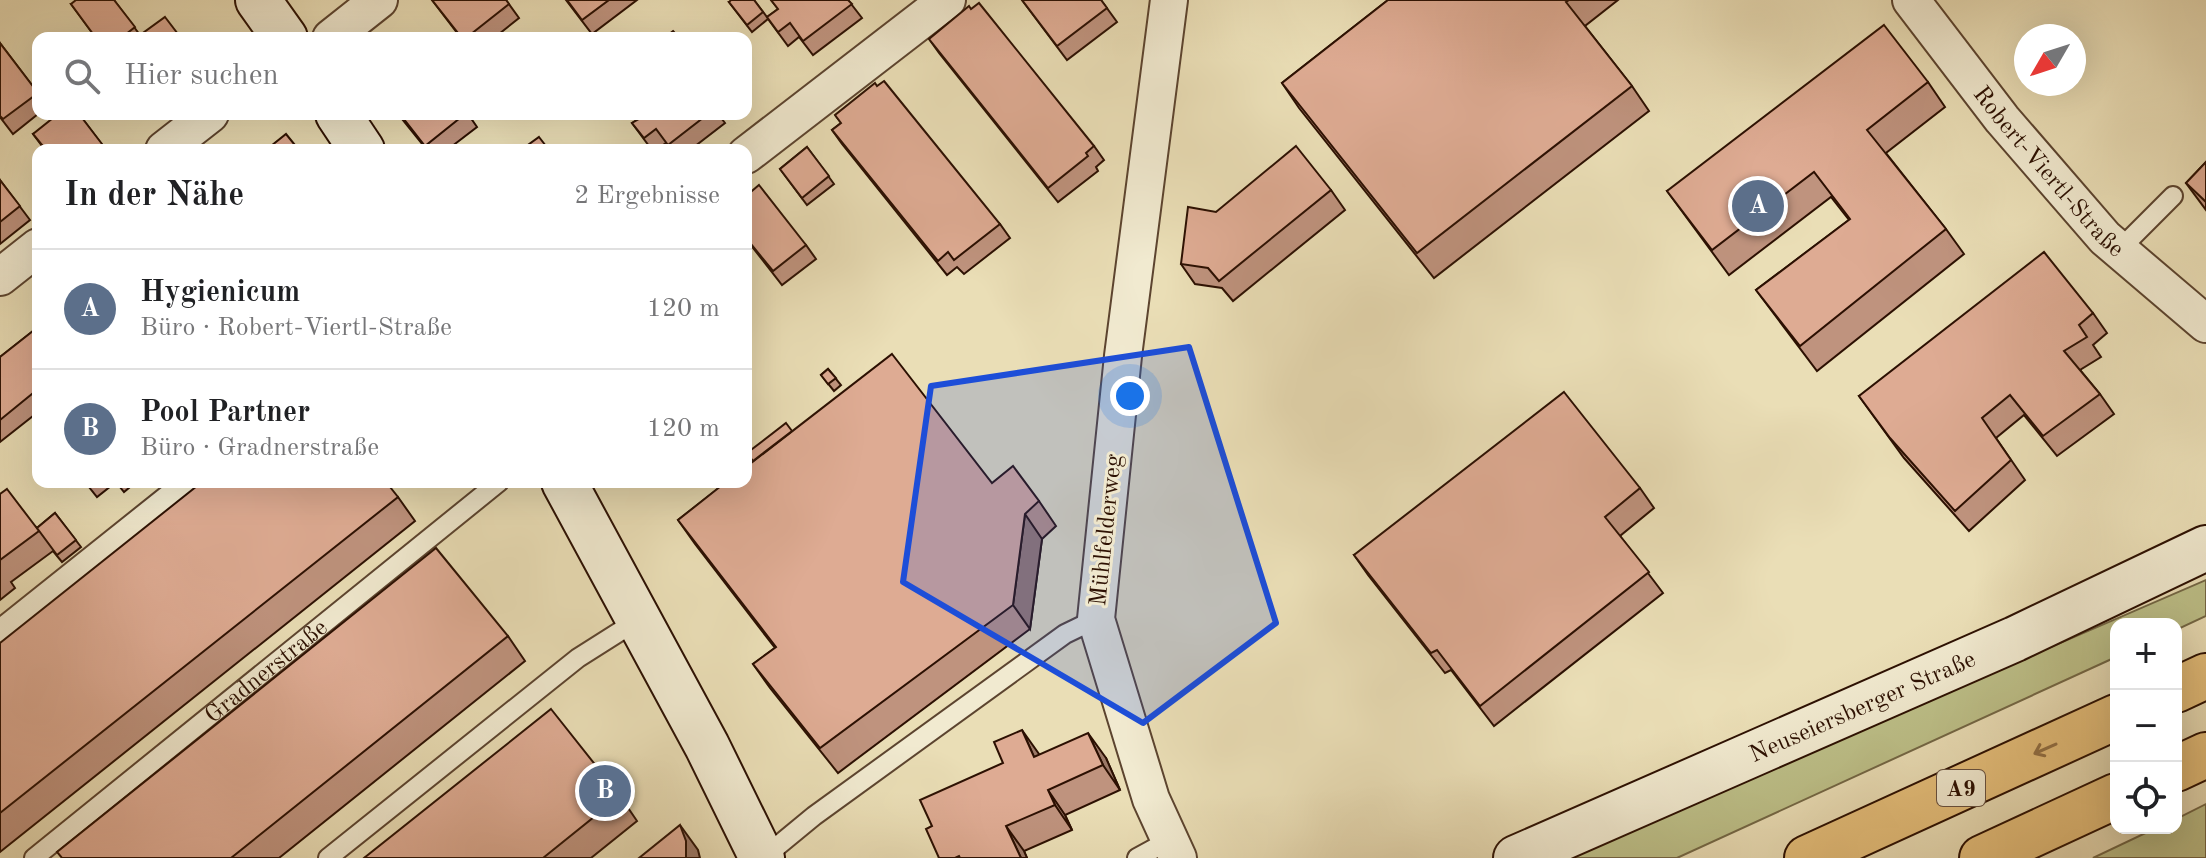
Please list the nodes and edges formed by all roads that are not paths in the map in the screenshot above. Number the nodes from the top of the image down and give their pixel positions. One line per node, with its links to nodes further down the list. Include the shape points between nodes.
1 (258, 0): 6 (main road)
2 (379, 0): 7 (street)
3 (947, 0): 12 (street)
4 (1169, 0): 22 (street, Mühlfelderweg)
5 (1911, 0): 14 (street, Robert-Viertl-Straße, via 2002,119)
6 (281, 32)
7 (339, 32)
8 (202, 120): 10 (street)
9 (342, 120): 11 (main road)
10 (172, 144)
11 (358, 144)
12 (752, 150)
13 (2173, 196): 14 (lane)
14 (2119, 250): 17 (street, Robert-Viertl-Straße)
15 (32, 252): 16 (street)
16 (0, 277)
17 (2206, 324)
18 (190, 488): 24 (street)
19 (492, 488): 32 (lane, Gradnerstraße)
20 (567, 488): 23 (main road)
21 (2206, 548): 36 (main road, Neuseiersberger Straße, via 2015,639)
22 (1096, 619): 31 (street, Mühlfelderweg, via 1147,784); 34 (lane, via 1065,634)
23 (638, 620): 33 (lane, via 578,658); 34 (main road)
24 (0, 640)
25 (2206, 676): 26 (highway)
26 (2182, 687)
27 (2110, 720): 37 (highway, A9, one-way to 37)
28 (2206, 755): 29 (highway)
29 (2182, 766)
30 (2110, 799): 38 (highway)
31 (1174, 849): 35 (lane)
32 (34, 858)
33 (328, 858)
34 (762, 858)
35 (1137, 858)
36 (1516, 858)
37 (1807, 858)
38 (1982, 858)

